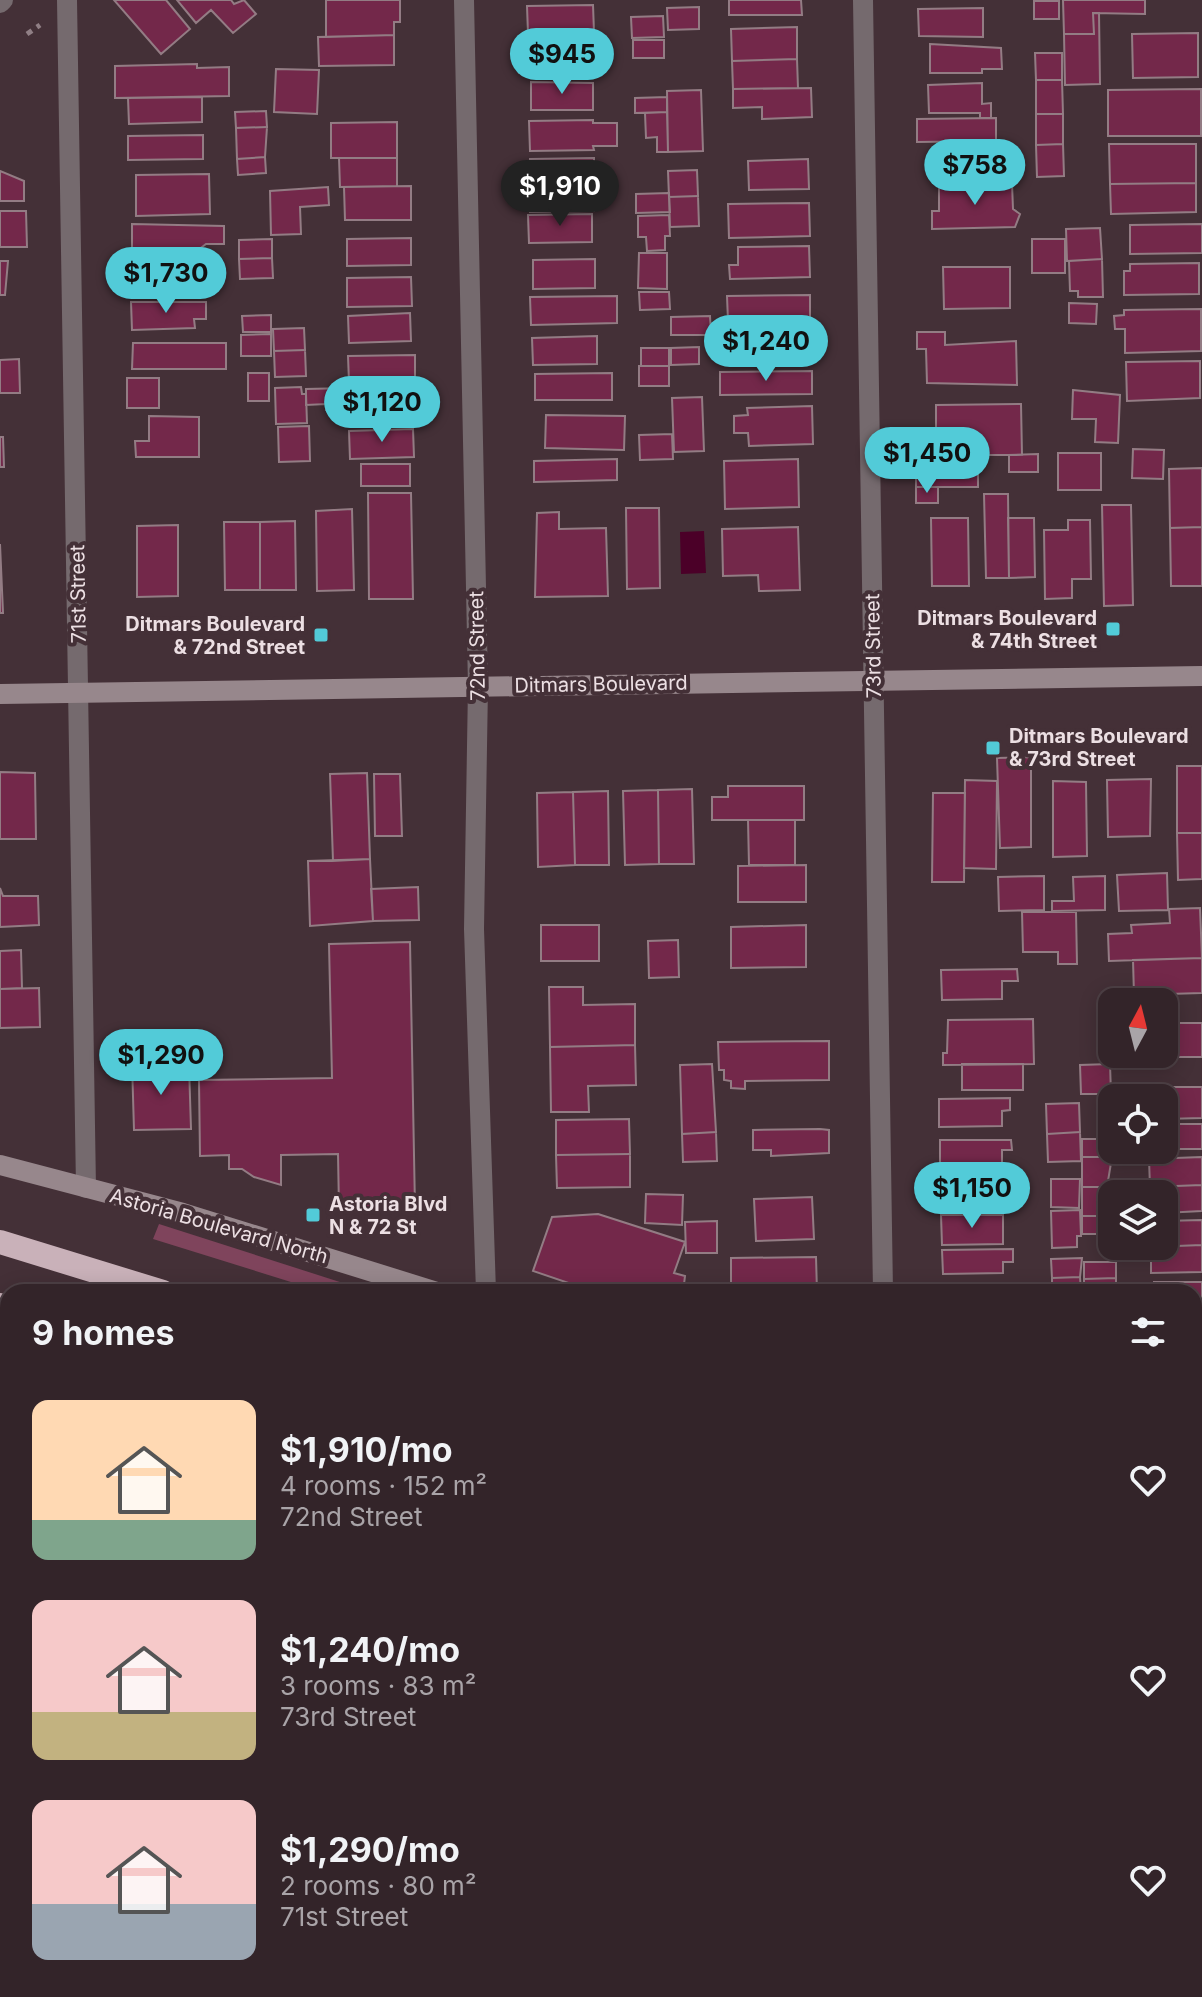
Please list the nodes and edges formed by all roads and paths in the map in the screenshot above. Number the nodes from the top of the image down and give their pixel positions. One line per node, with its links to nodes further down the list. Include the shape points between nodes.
1 (67, 0): 9 (street, 71st Street)
2 (464, 0): 8 (street, 72nd Street)
3 (863, 0): 7 (street, 73rd Street)
4 (43, 23): 5 (path)
5 (27, 34)
6 (1202, 676): 7 (street, Ditmars Boulevard)
7 (873, 681): 8 (street, Ditmars Boulevard); 17 (street, 73rd Street)
8 (478, 686): 9 (street, Ditmars Boulevard); 16 (street, 72nd Street, via 474,929)
9 (80, 692): 10 (street, Ditmars Boulevard); 12 (street, 71st Street)
10 (0, 694)
11 (0, 1165): 12 (street, Astoria Boulevard North)
12 (86, 1188): 15 (street, Astoria Boulevard North)
13 (0, 1242): 14 (highway)
14 (137, 1284)
15 (411, 1284)
16 (486, 1284)
17 (883, 1284)

